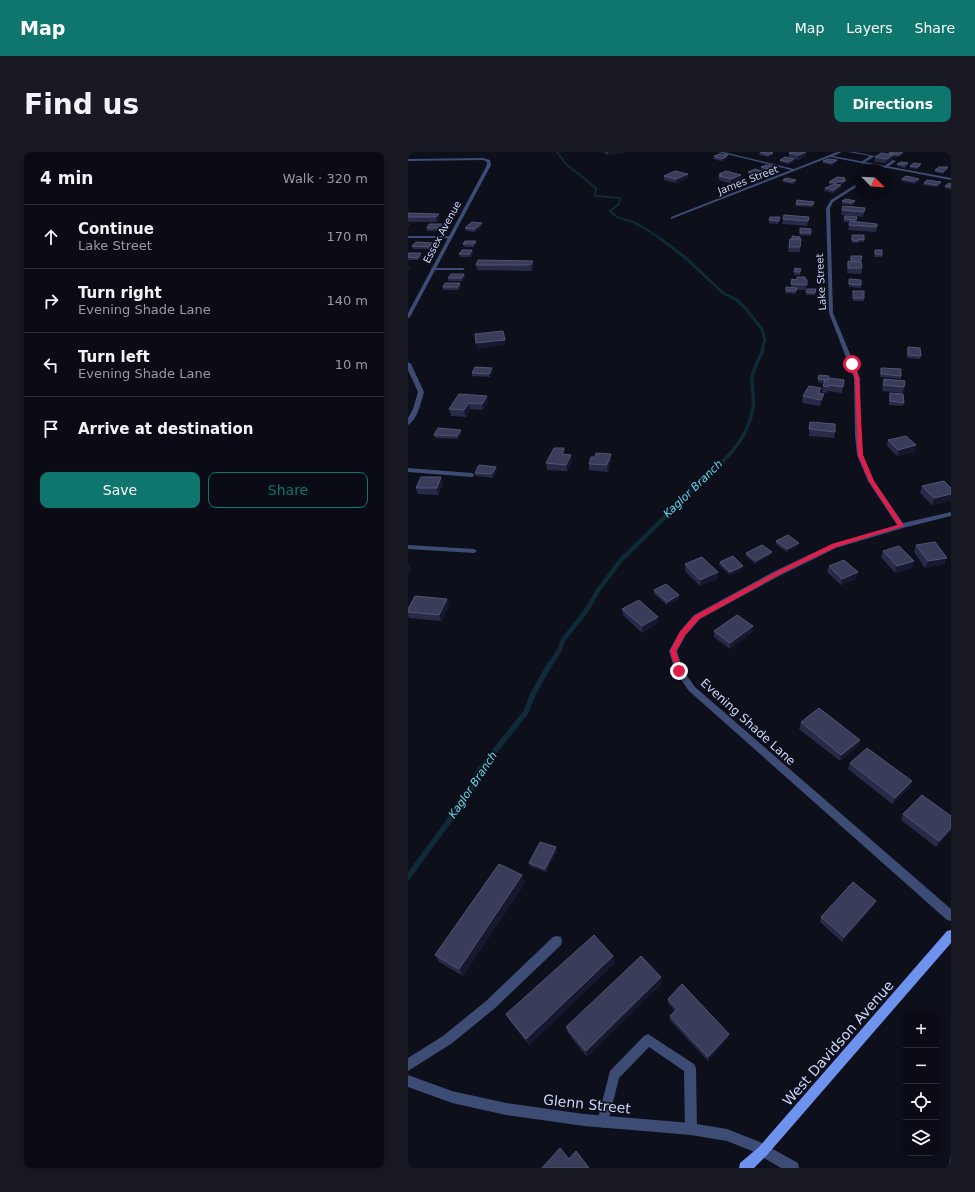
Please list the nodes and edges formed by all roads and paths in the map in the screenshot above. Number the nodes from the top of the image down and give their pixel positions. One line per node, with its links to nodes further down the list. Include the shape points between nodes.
1 (720, 152): 11 (street)
2 (840, 152): 4 (street, James Street)
3 (850, 152): 7 (street, via 873,156)
4 (830, 156): 7 (street); 11 (street, James Street)
5 (408, 160): 16 (street, Essex Avenue, via 489,161)
6 (894, 161): 9 (street)
7 (862, 163): 8 (street)
8 (868, 164)
9 (889, 164)
10 (891, 168): 12 (street)
11 (795, 170): 14 (street, James Street)
12 (951, 179)
13 (855, 186): 25 (street, Lake Street, via 832,201 828,208 831,313 857,378 860,455 871,481)
14 (672, 218)
15 (408, 237): 16 (street)
16 (449, 237): 17 (street, Essex Avenue)
17 (433, 269): 18 (street); 19 (street, Essex Avenue)
18 (464, 269)
19 (408, 317)
20 (408, 364): 21 (street, via 421,392)
21 (408, 423)
22 (408, 470): 23 (street)
23 (472, 475)
24 (951, 514): 25 (street, Evening Shade Lane)
25 (902, 526): 28 (street, Evening Shade Lane, via 834,546 726,600 697,617 683,633 673,651 679,671 692,689)
26 (408, 547): 27 (street)
27 (474, 551)
28 (951, 916)
29 (951, 935): 35 (street, West Davidson Avenue)
30 (557, 941): 31 (street, via 490,1005 447,1040)
31 (408, 1065)
32 (408, 1081): 33 (street, Glenn Street, via 452,1097 506,1109)
33 (603, 1122): 34 (street, Glenn Street); 34 (street, via 614,1075 648,1040 690,1068)
34 (691, 1130): 35 (street, Glenn Street, via 727,1135)
35 (763, 1151): 36 (street, West Davidson Avenue); 37 (street, Glenn Street)
36 (745, 1168)
37 (793, 1168)

